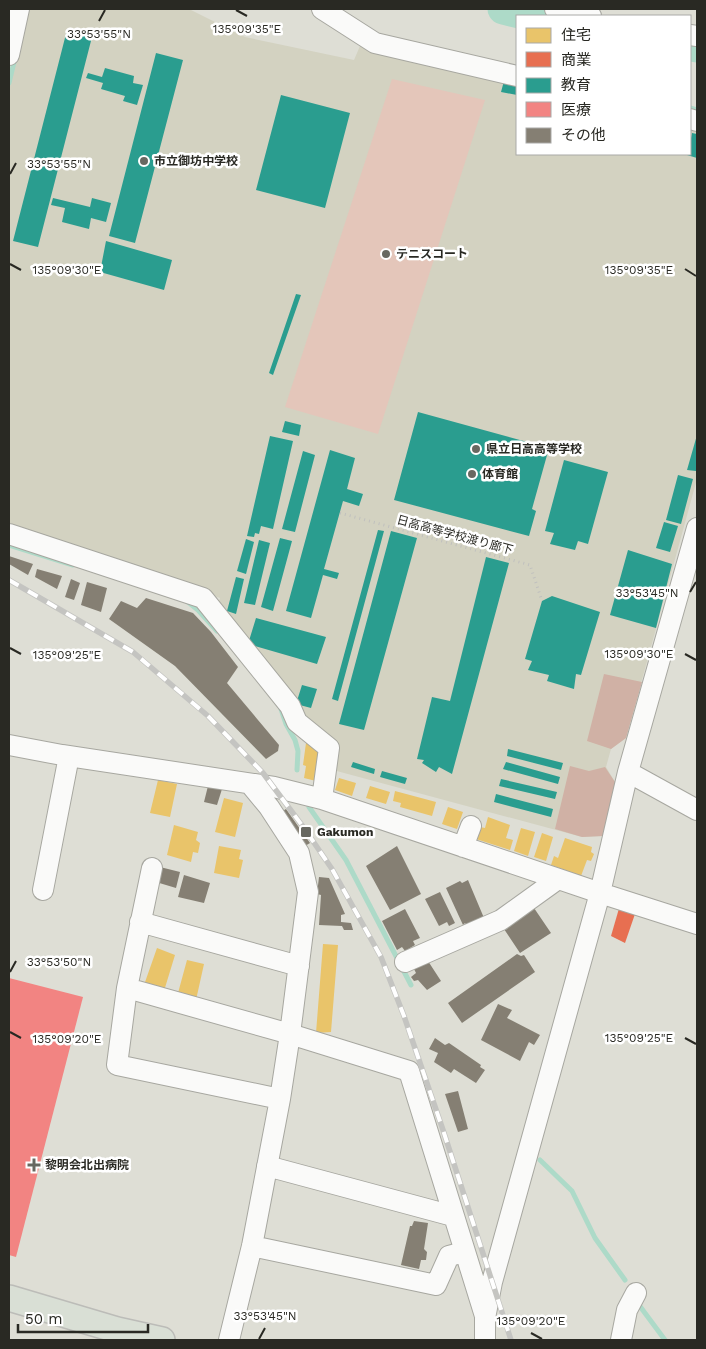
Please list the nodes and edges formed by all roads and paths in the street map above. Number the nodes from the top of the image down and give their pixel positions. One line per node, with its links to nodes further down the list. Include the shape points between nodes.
1 (19, 9): 5 (street)
2 (322, 9): 6 (street, via 375,44)
3 (556, 9): 4 (street)
4 (586, 15)
5 (9, 55)
6 (516, 76)
7 (340, 513): 10 (path, 日高高等学校渡り廊下, via 530,564)
8 (697, 532): 13 (street)
9 (9, 534): 15 (street, via 203,598 290,706 297,722 329,748)
10 (542, 601)
11 (9, 745): 12 (street)
12 (70, 756): 14 (street); 21 (street)
13 (628, 772): 16 (street); 22 (street)
14 (250, 784): 15 (street); 26 (street, via 299,853 308,892)
15 (322, 799): 18 (street)
16 (697, 810)
17 (471, 826): 18 (street)
18 (463, 847): 20 (street)
19 (152, 868): 23 (street)
20 (558, 879): 22 (street); 25 (street, via 502,920)
21 (43, 890)
22 (600, 893): 24 (street); 36 (street, via 492,1282)
23 (140, 922): 26 (street); 27 (street)
24 (697, 924)
25 (405, 962)
26 (299, 966): 28 (street)
27 (127, 988): 28 (street); 29 (street, via 117,1065)
28 (290, 1034): 29 (street); 31 (street, via 408,1071)
29 (280, 1099): 30 (street)
30 (267, 1166): 31 (street); 32 (street)
31 (453, 1216): 33 (street)
32 (252, 1246): 33 (street, via 436,1285 449,1256); 38 (street)
33 (464, 1252): 36 (street)
34 (636, 1293): 40 (street, via 626,1310)
35 (9, 1298): 37 (main road)
36 (485, 1318): 39 (street)
37 (162, 1340)
38 (229, 1340)
39 (485, 1340)
40 (621, 1340)

